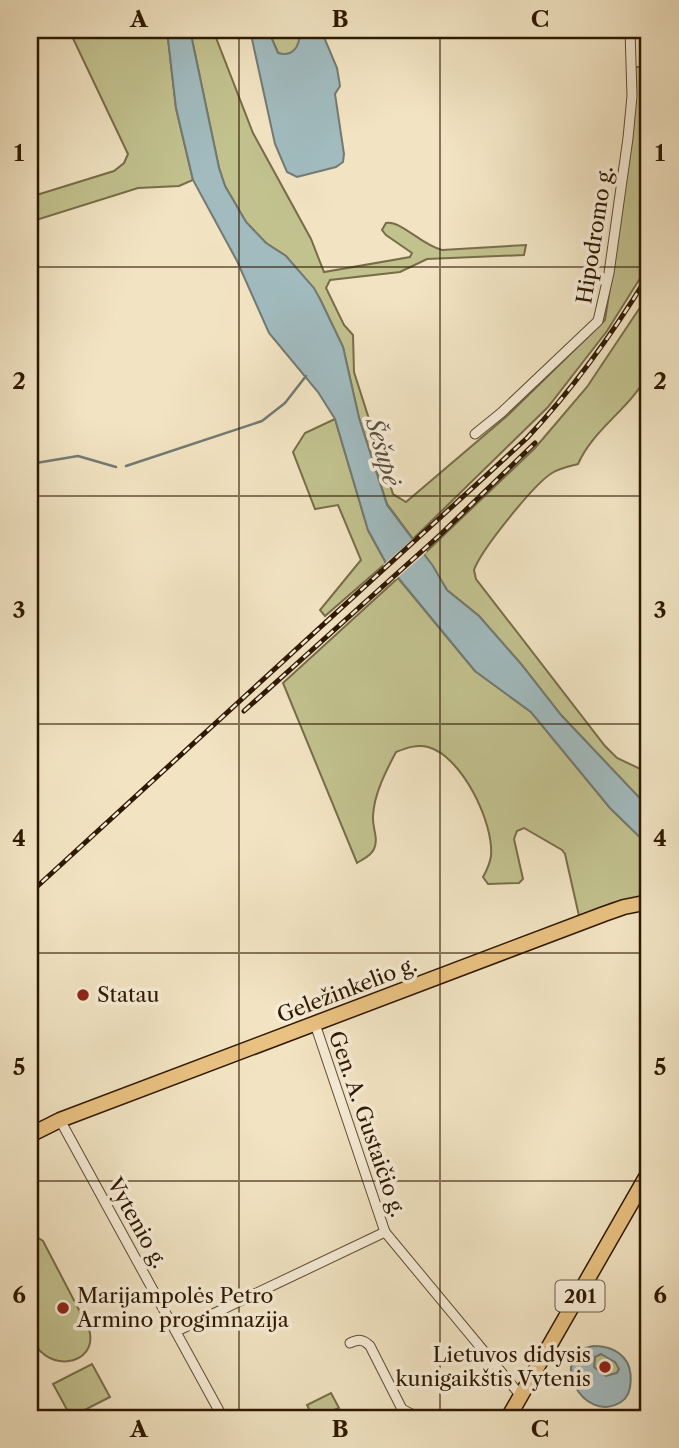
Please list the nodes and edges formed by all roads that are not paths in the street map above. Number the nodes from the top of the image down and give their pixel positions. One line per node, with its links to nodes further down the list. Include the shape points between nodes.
1 (630, 30): 2 (street, Hipodromo g., via 628,138 598,321)
2 (475, 435)
3 (649, 902): 4 (main road, Geležinkelio g., via 624,906)
4 (315, 1024): 5 (main road, Geležinkelio g.); 9 (street, Gen. A. Gustaičio g.)
5 (60, 1120): 6 (main road, Geležinkelio g.); 7 (main road, Geležinkelio g.); 10 (street, Vytenio g.)
6 (30, 1126)
7 (30, 1135)
8 (649, 1172): 12 (main road, 201)
9 (385, 1232): 10 (street); 12 (street, Gen. A. Gustaičio g.)
10 (177, 1331): 13 (street, Vytenio g.)
11 (351, 1343): 14 (street, via 364,1340 370,1346 402,1409)
12 (521, 1396): 15 (main road, 201)
13 (223, 1418)
14 (419, 1418)
15 (508, 1418)

